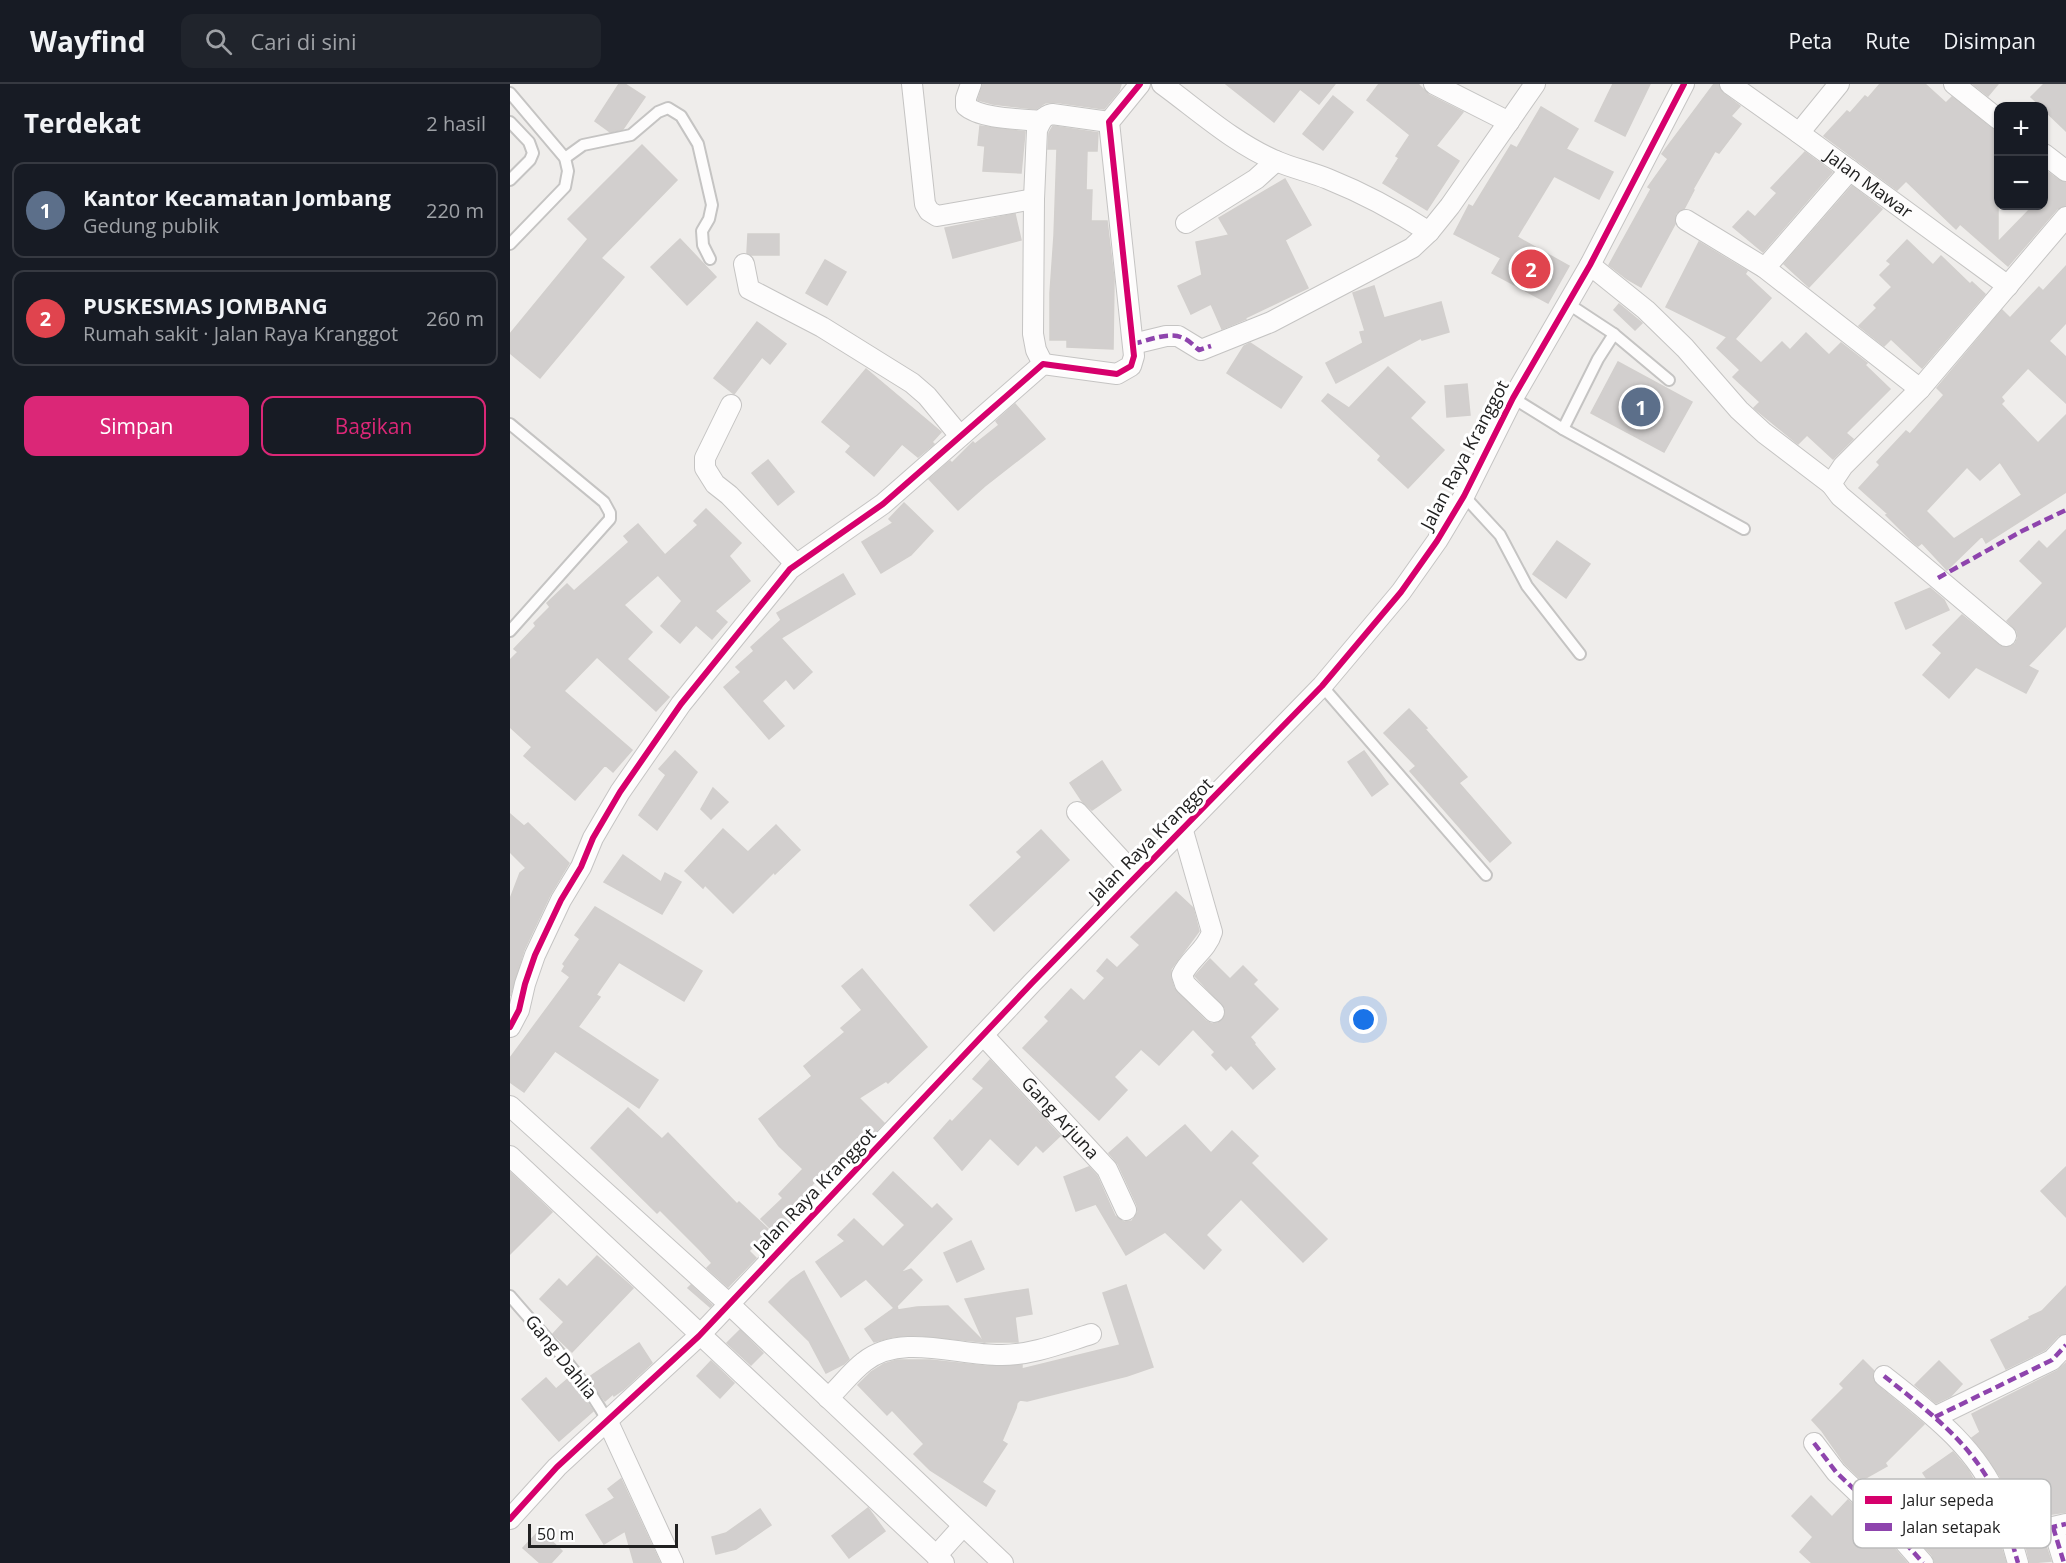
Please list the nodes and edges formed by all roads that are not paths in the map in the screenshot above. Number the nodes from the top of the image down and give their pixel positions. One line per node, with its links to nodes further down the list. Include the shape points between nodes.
1 (912, 84): 24 (street, via 925,204 929,211 937,216)
2 (970, 84): 13 (street, via 966,103 970,110)
3 (1140, 84): 15 (street)
4 (1162, 84): 20 (street, via 1238,140)
5 (1434, 84): 16 (street)
6 (1535, 84): 16 (street)
7 (1684, 84): 32 (street, Jalan Raya Kranggot)
8 (1730, 84): 17 (street, Jalan Mawar)
9 (1839, 84): 17 (street)
10 (1954, 84): 12 (street)
11 (510, 93): 19 (lane)
12 (1994, 116)
13 (1041, 121): 15 (street, via 1053,114); 24 (street, via 1037,130)
14 (510, 122): 23 (lane, via 529,142 533,153)
15 (1108, 122): 37 (street)
16 (1509, 122): 28 (street)
17 (1799, 132): 21 (street, Jalan Mawar)
18 (2046, 156): 22 (street)
19 (565, 158): 29 (lane, via 566,187); 30 (lane, via 583,145 631,135 668,108 681,116 698,144 712,205 702,231)
20 (1276, 161): 27 (street, via 1256,179); 28 (street, via 1355,191)
21 (1850, 170): 33 (street); 34 (street, Jalan Mawar)
22 (2066, 171)
23 (510, 180)
24 (1034, 199): 38 (street, via 1034,334)
25 (2066, 217): 34 (street)
26 (1686, 220): 33 (street)
27 (1186, 223)
28 (1429, 232): 37 (street, via 1395,258 1271,322 1202,350 1178,336)
29 (510, 244)
30 (710, 259)
31 (744, 264): 45 (street, via 749,289 822,327 912,383)
32 (1590, 265): 35 (street, Jalan Raya Kranggot); 46 (street, via 1662,325 1764,433)
33 (1765, 268): 40 (street)
34 (2008, 286): 40 (street)
35 (1567, 303): 36 (lane); 41 (street, Jalan Raya Kranggot)
36 (1614, 334): 39 (lane); 44 (lane)
37 (1133, 344): 38 (street, via 1131,366 1117,374)
38 (1043, 364): 45 (street)
39 (1669, 380)
40 (1920, 389): 46 (street, via 1844,465)
41 (1513, 398): 44 (lane); 47 (street, Jalan Raya Kranggot)
42 (731, 405): 49 (street, via 705,458 705,468 715,484)
43 (510, 424): 50 (lane, via 604,502 610,519)
44 (1563, 429): 48 (lane)
45 (960, 435): 49 (street, via 884,504)
46 (1831, 484): 51 (street, via 1840,496)
47 (1464, 496): 52 (lane, via 1500,535 1527,586); 53 (street, Jalan Raya Kranggot, via 1419,568)
48 (1744, 529)
49 (796, 564): 59 (street, via 681,704 620,792 535,955)
50 (510, 631)
51 (2006, 636)
52 (1580, 654)
53 (1322, 686): 55 (street, Jalan Raya Kranggot); 56 (lane)
54 (1077, 812): 57 (street)
55 (1183, 831): 57 (street, Jalan Raya Kranggot); 58 (street, via 1212,932 1182,975 1185,984)
56 (1486, 875)
57 (1136, 876): 60 (street, Jalan Raya Kranggot)
58 (1214, 1012)
59 (510, 1027)
60 (984, 1036): 63 (street, Gang Arjuna, via 1107,1169); 65 (street, Jalan Raya Kranggot)
61 (510, 1106): 65 (street)
62 (510, 1156): 66 (street)
63 (1126, 1210)
64 (510, 1296): 72 (lane, Gang Dahlia, via 584,1383)
65 (724, 1307): 66 (street, Jalan Raya Kranggot); 70 (street)
66 (702, 1333): 72 (street, Jalan Raya Kranggot); 81 (street)
67 (1091, 1334): 70 (street, via 1023,1354 983,1355 926,1346 890,1350 865,1361)
68 (2066, 1345): 71 (street, via 2052,1360)
69 (1884, 1376): 71 (street)
70 (828, 1398): 78 (street)
71 (1935, 1417): 74 (street, via 1961,1442)
72 (608, 1422): 76 (street, Jalan Raya Kranggot, via 557,1467); 82 (street)
73 (1814, 1443): 75 (street)
74 (1987, 1479)
75 (1853, 1488)
76 (510, 1519)
77 (2060, 1526): 86 (street)
78 (960, 1530): 81 (street); 83 (street)
79 (1910, 1548): 84 (street)
80 (2013, 1548): 85 (street)
81 (940, 1556)
82 (673, 1563)
83 (1003, 1563)
84 (1923, 1563)
85 (2018, 1563)
86 (2064, 1563)

